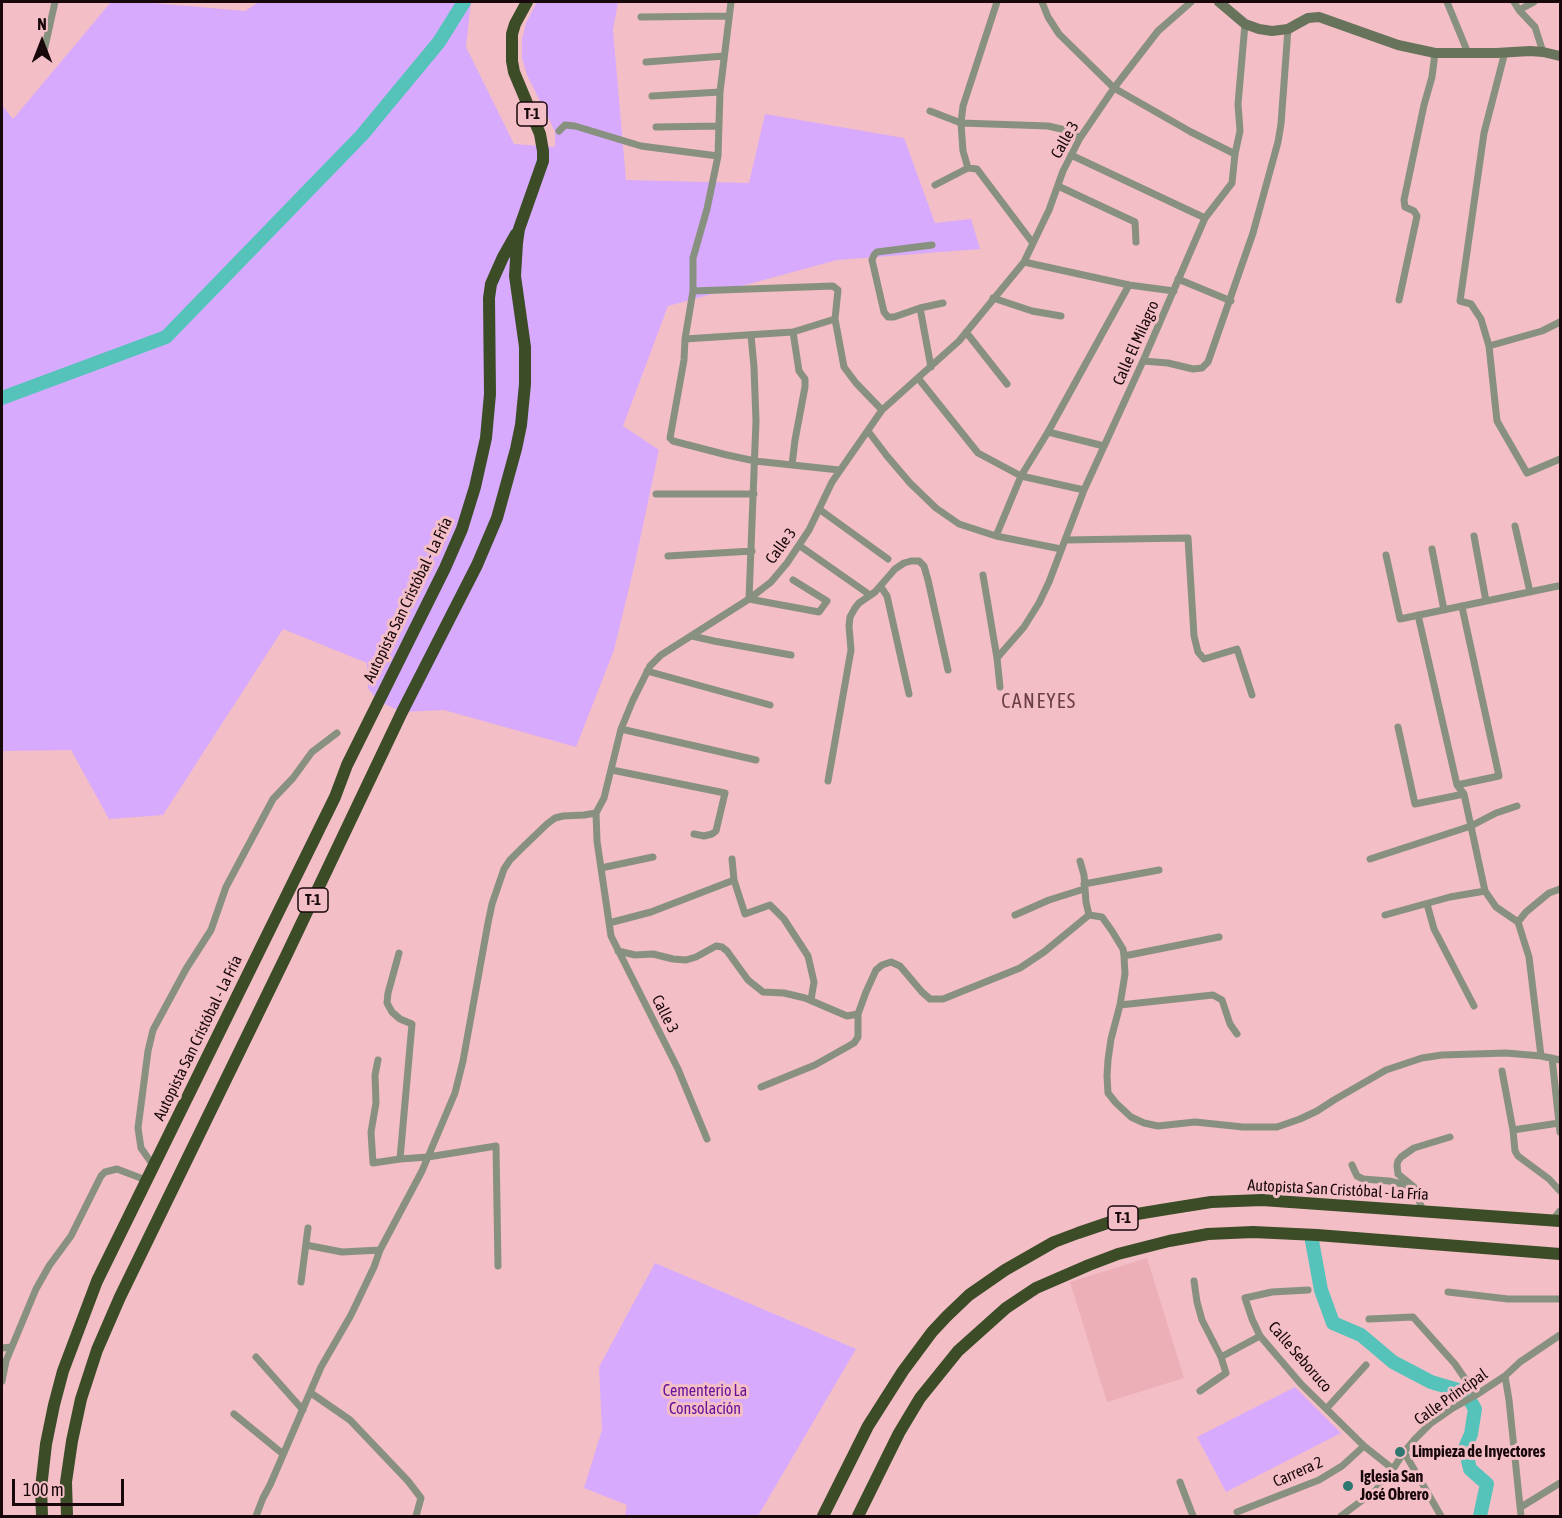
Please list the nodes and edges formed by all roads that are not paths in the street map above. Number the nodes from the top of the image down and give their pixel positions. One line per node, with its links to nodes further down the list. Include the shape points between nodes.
1 (55, 2): 16 (street)
2 (527, 2): 40 (highway, T-1, via 512,34 512,61 540,134 543,161)
3 (731, 2): 12 (street)
4 (997, 2): 28 (street)
5 (1042, 2): 24 (street, via 1059,34)
6 (1191, 2): 24 (street, Calle 3, via 1158,31)
7 (1219, 2): 14 (street)
8 (1447, 2): 20 (street)
9 (1514, 2): 11 (street)
10 (1534, 2): 11 (street)
11 (1519, 10): 17 (street, via 1535,27)
12 (728, 16): 13 (street); 21 (street)
13 (641, 17)
14 (1245, 24): 15 (street, via 1272,31); 33 (street, Calle El Milagro, via 1238,104 1240,131)
15 (1288, 29): 19 (street, via 1308,18 1320,17 1398,45); 51 (street, via 1278,142)
16 (44, 51)
17 (1543, 51): 18 (street); 22 (street)
18 (1505, 52): 20 (street); 61 (street, via 1484,133 1460,301 1471,304 1481,319)
19 (1435, 53): 20 (street); 50 (street, via 1404,200 1405,207 1418,216)
20 (1468, 53)
21 (724, 56): 23 (street); 25 (street)
22 (1560, 56)
23 (646, 62)
24 (1114, 88): 32 (street, Calle 3); 33 (street)
25 (720, 92): 26 (street); 29 (street)
26 (652, 96)
27 (930, 111): 28 (street)
28 (961, 123): 32 (street, via 1048,126 1070,131); 36 (street)
29 (719, 126): 30 (street); 35 (street)
30 (656, 127)
31 (559, 131): 35 (street, via 565,125 575,126 641,146)
32 (1080, 138): 34 (street, Calle 3)
33 (1235, 154): 39 (street, Calle El Milagro, via 1233,183)
34 (1071, 155): 38 (street, Calle 3); 39 (street)
35 (718, 156): 47 (street, via 693,258)
36 (968, 168): 37 (street); 41 (street, via 977,169)
37 (935, 185)
38 (1058, 186): 41 (street, Calle 3); 42 (street, via 1134,222)
39 (1205, 218): 45 (street, Calle El Milagro)
40 (519, 229): 160 (highway, Autopista San Cristóbal - La Fría / T-1, via 491,284 486,438 462,529); 204 (highway, T-1, via 515,276 525,347 525,384 521,425 497,518 97,1350 72,1441 66,1482)
41 (1032, 242): 44 (street, Calle 3)
42 (1137, 242)
43 (932, 245): 53 (street, via 877,252 873,257 886,315 894,317)
44 (1024, 262): 46 (street); 49 (street, Calle 3)
45 (1178, 279): 48 (street, Calle El Milagro); 51 (street)
46 (1129, 285): 48 (street); 68 (street)
47 (693, 291): 55 (street, via 833,286 837,290); 60 (street)
48 (1174, 291): 62 (street, Calle El Milagro)
49 (993, 298): 54 (street); 58 (street, Calle 3)
50 (1399, 300)
51 (1230, 302): 62 (street, via 1204,366 1194,369)
52 (943, 303): 53 (street)
53 (920, 308): 63 (street)
54 (1061, 316)
55 (835, 319): 57 (street); 66 (street, via 844,367)
56 (1560, 322): 61 (street)
57 (793, 332): 59 (street); 72 (street, via 805,387)
58 (966, 332): 63 (street, Calle 3); 65 (street)
59 (751, 335): 60 (street); 71 (street, via 756,394)
60 (685, 339): 71 (street, via 670,438)
61 (1489, 346): 70 (street, via 1497,422 1527,473)
62 (1143, 361): 69 (street, Calle El Milagro)
63 (931, 367): 64 (street, Calle 3)
64 (918, 378): 66 (street, Calle 3); 74 (street, via 978,453)
65 (1007, 384)
66 (882, 410): 67 (street, Calle 3)
67 (868, 431): 73 (street, Calle 3); 80 (street, via 936,508 959,524)
68 (1048, 432): 69 (street); 74 (street)
69 (1104, 446): 75 (street, Calle El Milagro)
70 (1560, 459)
71 (755, 461): 72 (street); 77 (street)
72 (792, 465): 73 (street)
73 (839, 470): 78 (street, Calle 3)
74 (1021, 476): 75 (street); 80 (street)
75 (1084, 490): 82 (street, Calle El Milagro)
76 (656, 494): 77 (street)
77 (754, 494): 86 (street)
78 (819, 508): 83 (street, Calle 3); 89 (street)
79 (1515, 526): 94 (street)
80 (996, 536): 84 (street)
81 (1474, 536): 97 (street)
82 (1065, 540): 84 (street, Calle El Milagro); 108 (street, via 1188,538 1198,652 1204,659 1237,649)
83 (800, 546): 95 (street); 96 (street, Calle 3, via 771,582)
84 (1061, 549): 103 (street, Calle El Milagro, via 1033,615)
85 (1432, 549): 99 (street)
86 (752, 551): 88 (street); 96 (street)
87 (1386, 555): 100 (street, via 1400,619)
88 (668, 556)
89 (888, 559)
90 (983, 575): 103 (street)
91 (793, 580): 96 (street, via 827,601 819,612)
92 (1558, 586): 94 (street)
93 (881, 587): 95 (street); 104 (street, via 901,564 923,564); 107 (street, via 887,596)
94 (1530, 592): 97 (street)
95 (870, 595): 115 (street, via 850,617 851,650)
96 (749, 599): 101 (street, Calle 3)
97 (1486, 601): 98 (street)
98 (1461, 607): 99 (street); 116 (street, via 1499,776)
99 (1444, 610): 100 (street)
100 (1418, 615): 116 (street)
101 (692, 636): 102 (street); 105 (street, Calle 3, via 661,655)
102 (791, 655)
103 (997, 658): 106 (street)
104 (948, 670)
105 (648, 671): 109 (street); 111 (street, Calle 3)
106 (1000, 687)
107 (909, 694)
108 (1252, 695)
109 (770, 705)
110 (1398, 728): 117 (street, via 1415,804)
111 (621, 729): 113 (street); 114 (street, Calle 3)
112 (337, 733): 160 (street, via 312,752 273,799 226,887 211,930 153,1030 138,1128 141,1148)
113 (756, 760)
114 (612, 770): 119 (street, Calle 3); 121 (street, via 725,793 716,831 704,836)
115 (828, 781)
116 (1456, 785): 117 (street)
117 (1464, 794): 120 (street)
118 (1517, 806): 120 (street)
119 (596, 813): 126 (street, Calle 3); 158 (street, via 555,818 504,869 492,904 459,1078)
120 (1471, 826): 123 (street); 131 (street)
121 (694, 834)
122 (653, 857): 126 (street)
123 (1370, 859)
124 (732, 860): 128 (street)
125 (1080, 861): 129 (street)
126 (601, 868): 137 (street, Calle 3)
127 (1159, 870): 129 (street)
128 (734, 880): 137 (street, via 651,912); 142 (street, via 745,914 770,905 808,956 814,982)
129 (1084, 887): 133 (street); 134 (street)
130 (1560, 889): 136 (street, via 1549,893)
131 (1485, 891): 132 (street); 136 (street, via 1496,907)
132 (1427, 904): 135 (street); 144 (street, via 1434,929)
133 (1015, 915)
134 (1089, 915): 141 (street, via 1102,917); 145 (street, via 1020,968 942,999 930,999 900,966 891,962 882,965 871,979)
135 (1385, 915)
136 (1518, 922): 147 (street, via 1529,957)
137 (609, 923): 139 (street, Calle 3)
138 (1219, 937): 141 (street)
139 (618, 951): 142 (street, via 686,960 722,947 748,981 763,992); 157 (street, Calle 3, via 678,1069)
140 (399, 952): 159 (street, via 387,1003 400,1019 412,1024)
141 (1124, 957): 143 (street)
142 (811, 1000): 145 (street, via 847,1016)
143 (1120, 1005): 146 (street, via 1213,995 1221,1000); 147 (street, via 1108,1060 1108,1093 1131,1117 1158,1126 1195,1122 1277,1127 1317,1111 1386,1070 1422,1058 1506,1053)
144 (1474, 1006)
145 (858, 1014): 152 (street, via 858,1037 854,1043 815,1065)
146 (1237, 1034)
147 (1541, 1056): 148 (street)
148 (1552, 1058): 150 (street); 153 (street)
149 (378, 1060): 159 (street, via 371,1132 373,1163)
150 (1560, 1060)
151 (1502, 1071): 154 (street)
152 (761, 1087)
153 (1559, 1123): 154 (street); 155 (street)
154 (1513, 1130): 164 (street, via 1518,1156)
155 (1560, 1132)
156 (1450, 1137): 163 (street, via 1414,1148 1401,1157 1398,1174)
157 (707, 1139)
158 (428, 1157): 159 (street); 170 (street); 172 (street, via 496,1146)
159 (400, 1159)
160 (153, 1165): 162 (highway, Autopista San Cristóbal - La Fría / T-1)
161 (1352, 1165): 163 (street, via 1363,1179)
162 (146, 1180): 181 (street, via 117,1169 101,1176 71,1236 36,1289); 203 (highway, Autopista San Cristóbal - La Fría / T-1, via 97,1281 63,1371 46,1444)
163 (1414, 1187): 166 (street)
164 (1560, 1191)
165 (1560, 1210): 167 (street)
166 (1423, 1211): 167 (highway, Autopista San Cristóbal - La Fría / T-1); 206 (highway, Autopista San Cristóbal - La Fría / T-1, via 1262,1200 1211,1202 1131,1215 1054,1242 969,1295 932,1332 868,1426)
167 (1556, 1221)
168 (308, 1228): 169 (street)
169 (306, 1245): 170 (street, via 342,1252); 174 (street)
170 (380, 1250): 189 (street)
171 (1560, 1254): 207 (highway, T-1, via 1253,1232 1208,1234 1118,1254 1036,1288 1006,1308 958,1352 920,1398)
172 (498, 1266)
173 (1194, 1281): 184 (street, via 1202,1320)
174 (300, 1282)
175 (1308, 1290): 180 (street, Calle Seboruco, via 1245,1298)
176 (1448, 1292): 177 (street, via 1508,1299)
177 (1560, 1299)
178 (1370, 1319): 190 (street, via 1413,1317 1455,1364)
179 (1560, 1335): 186 (street, Calle Principal)
180 (1260, 1336): 184 (street); 191 (street, Calle Seboruco)
181 (11, 1347): 182 (street); 187 (street)
182 (2, 1348)
183 (256, 1357): 192 (street)
184 (1221, 1357): 188 (street, via 1226,1373)
185 (1366, 1365): 191 (street)
186 (1505, 1376): 190 (street, Calle Principal); 200 (street)
187 (2, 1381)
188 (1200, 1391)
189 (311, 1393): 192 (street); 205 (street, via 350,1420 408,1481 421,1498)
190 (1476, 1395): 195 (street, Calle Principal, via 1430,1424)
191 (1327, 1408): 194 (street, Calle Seboruco)
192 (303, 1410): 196 (street)
193 (234, 1414): 196 (street)
194 (1364, 1446): 197 (street, Calle Seboruco); 201 (street, Carrera 2, via 1319,1480)
195 (1404, 1452): 197 (street, Calle Principal); 210 (street)
196 (283, 1454): 202 (street)
197 (1393, 1469): 209 (street, Calle Principal, via 1376,1490)
198 (1180, 1482): 208 (street)
199 (1560, 1482): 200 (street)
200 (1521, 1507): 211 (street)
201 (1237, 1512)
202 (259, 1515)
203 (42, 1516)
204 (67, 1516)
205 (416, 1516)
206 (823, 1516)
207 (858, 1516)
208 (1193, 1516)
209 (1341, 1516)
210 (1441, 1516)
211 (1521, 1516)

